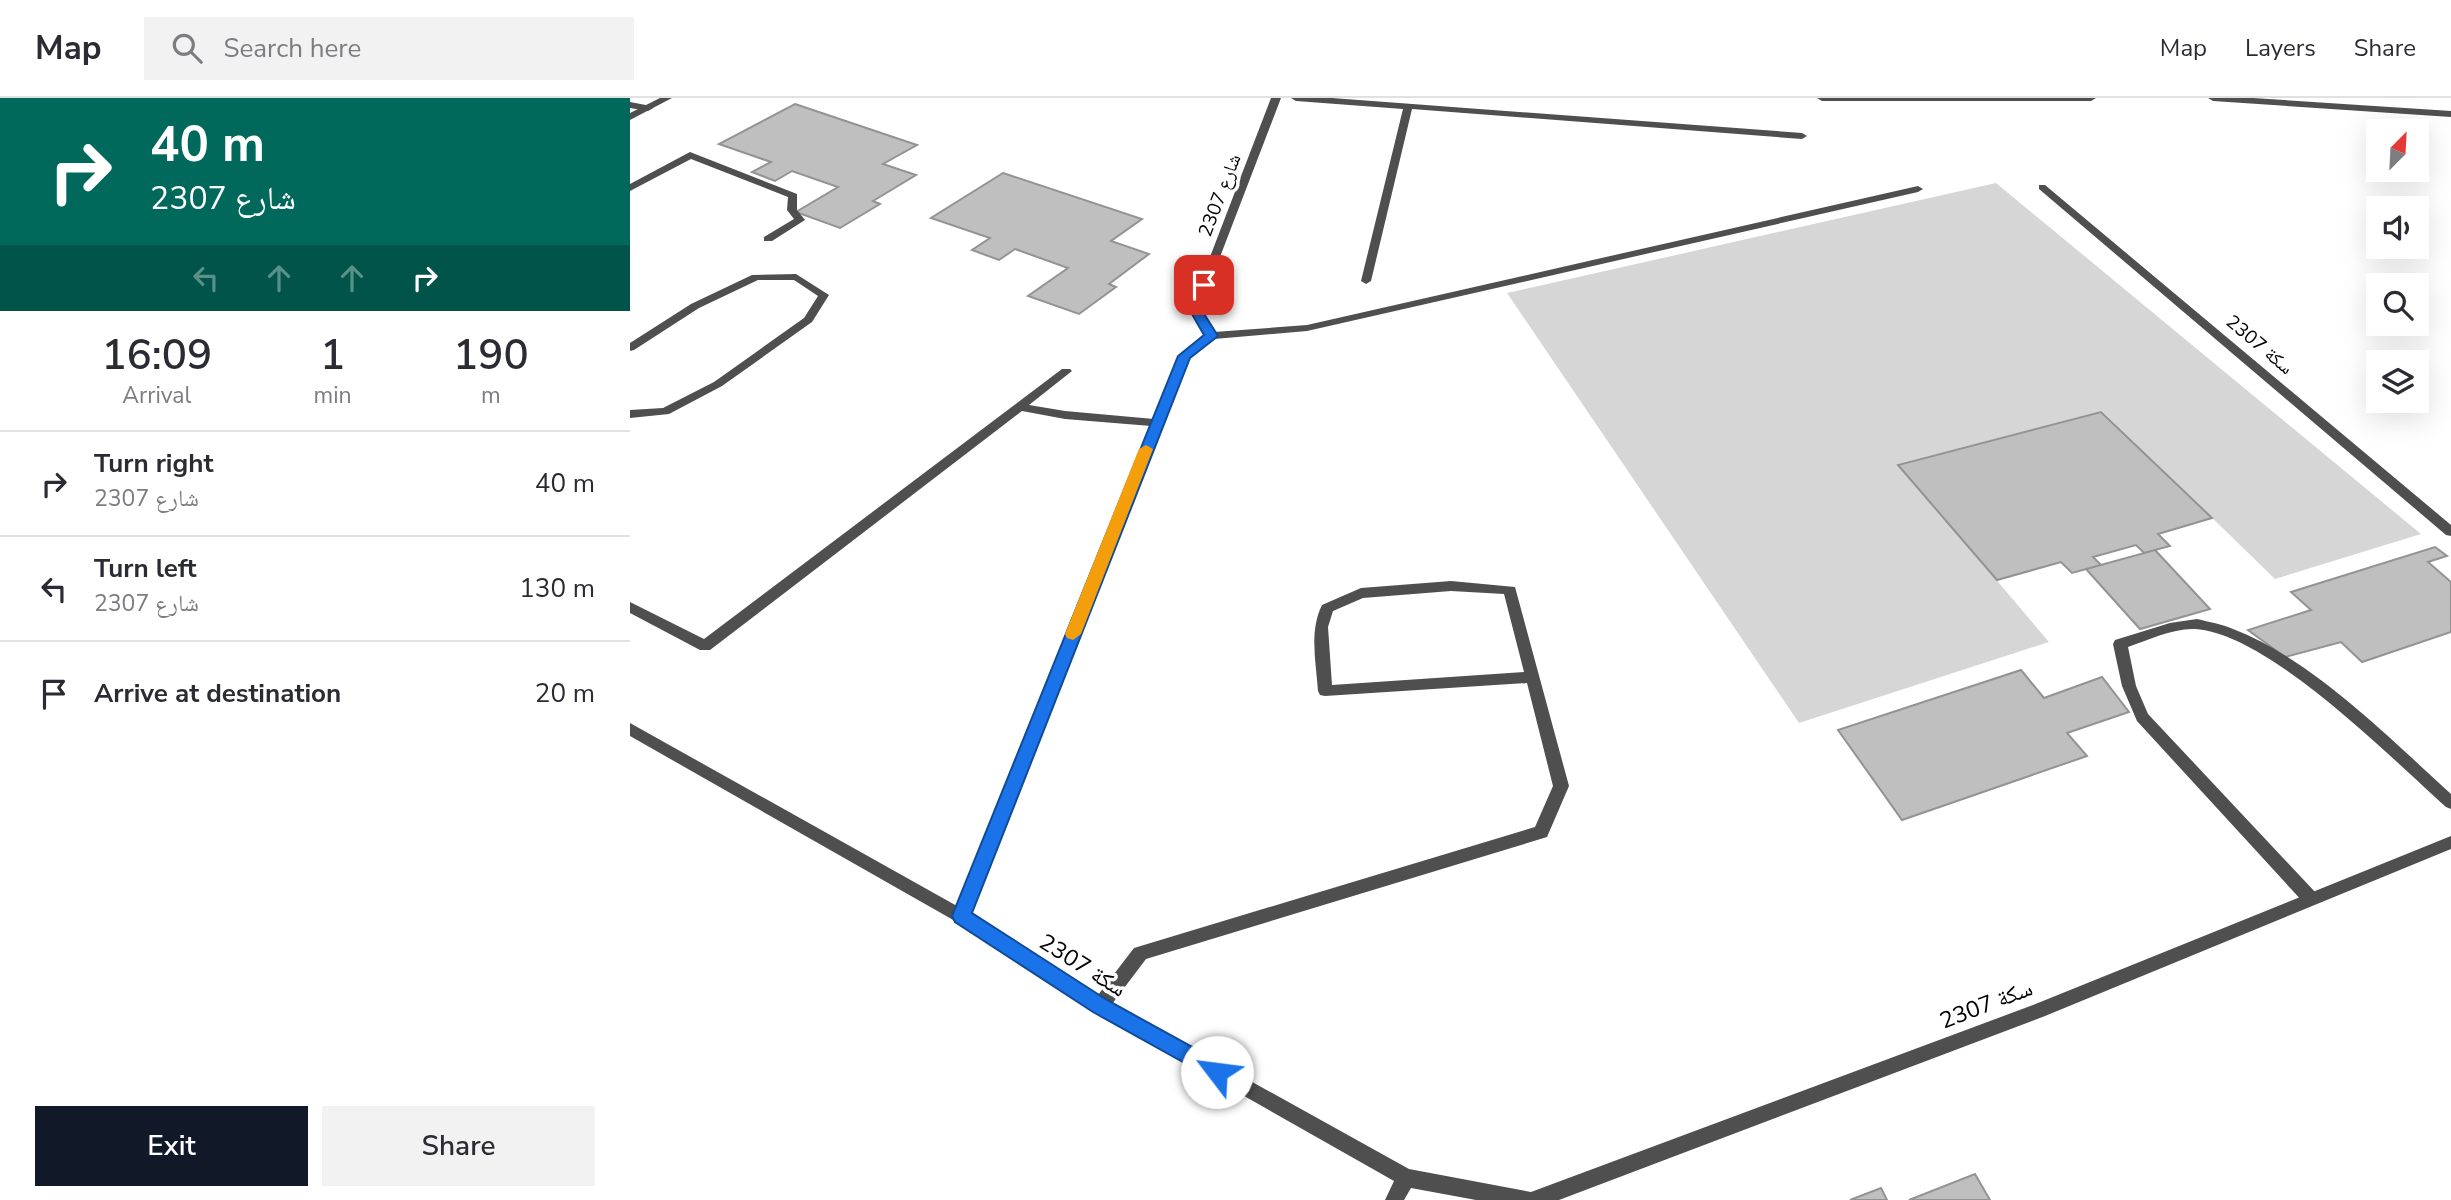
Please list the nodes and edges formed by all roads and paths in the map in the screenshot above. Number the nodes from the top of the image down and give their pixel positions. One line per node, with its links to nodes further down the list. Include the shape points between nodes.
1 (667, 98): 9 (street)
2 (1276, 98): 18 (street, 2307 شارع, via 1195,309)
3 (1296, 98): 8 (street)
4 (1822, 98): 5 (street)
5 (2091, 98)
6 (2213, 98): 10 (street)
7 (630, 105): 9 (street)
8 (1408, 107): 12 (street); 17 (street)
9 (648, 108): 11 (street)
10 (2451, 114)
11 (630, 117)
12 (1802, 136)
13 (2042, 187): 24 (street, سكة 2307)
14 (630, 188): 16 (street, via 690,155 793,196 792,210 800,220)
15 (1918, 189): 18 (street, via 1307,328)
16 (768, 239)
17 (1366, 281)
18 (1211, 336): 23 (street, via 1185,356)
19 (630, 348): 22 (street, via 695,306 756,277 796,277 824,295 808,320 718,384 665,411)
20 (1066, 371): 21 (street)
21 (1022, 407): 23 (street); 25 (street, via 705,646)
22 (630, 414)
23 (1157, 422): 31 (street)
24 (2451, 532)
25 (630, 607)
26 (1531, 677): 26 (street, via 1325,691 1321,627 1327,608 1361,593 1451,586 1510,590); 32 (street, via 1561,786 1541,832 1140,953)
27 (630, 729): 31 (street, سكة 2307)
28 (2451, 803): 30 (street, via 2300,672 2229,631 2194,623 2120,644 2129,686 2142,717)
29 (2451, 842): 30 (street, سكة 2307)
30 (2310, 898): 36 (street, سكة 2307, via 2039,1011)
31 (961, 916): 32 (street, سكة 2307)
32 (1100, 1006): 33 (street, سكة 2307)
33 (1406, 1178): 34 (street); 35 (street, سكة 2307)
34 (1394, 1200)
35 (1528, 1200)
36 (1534, 1200)

